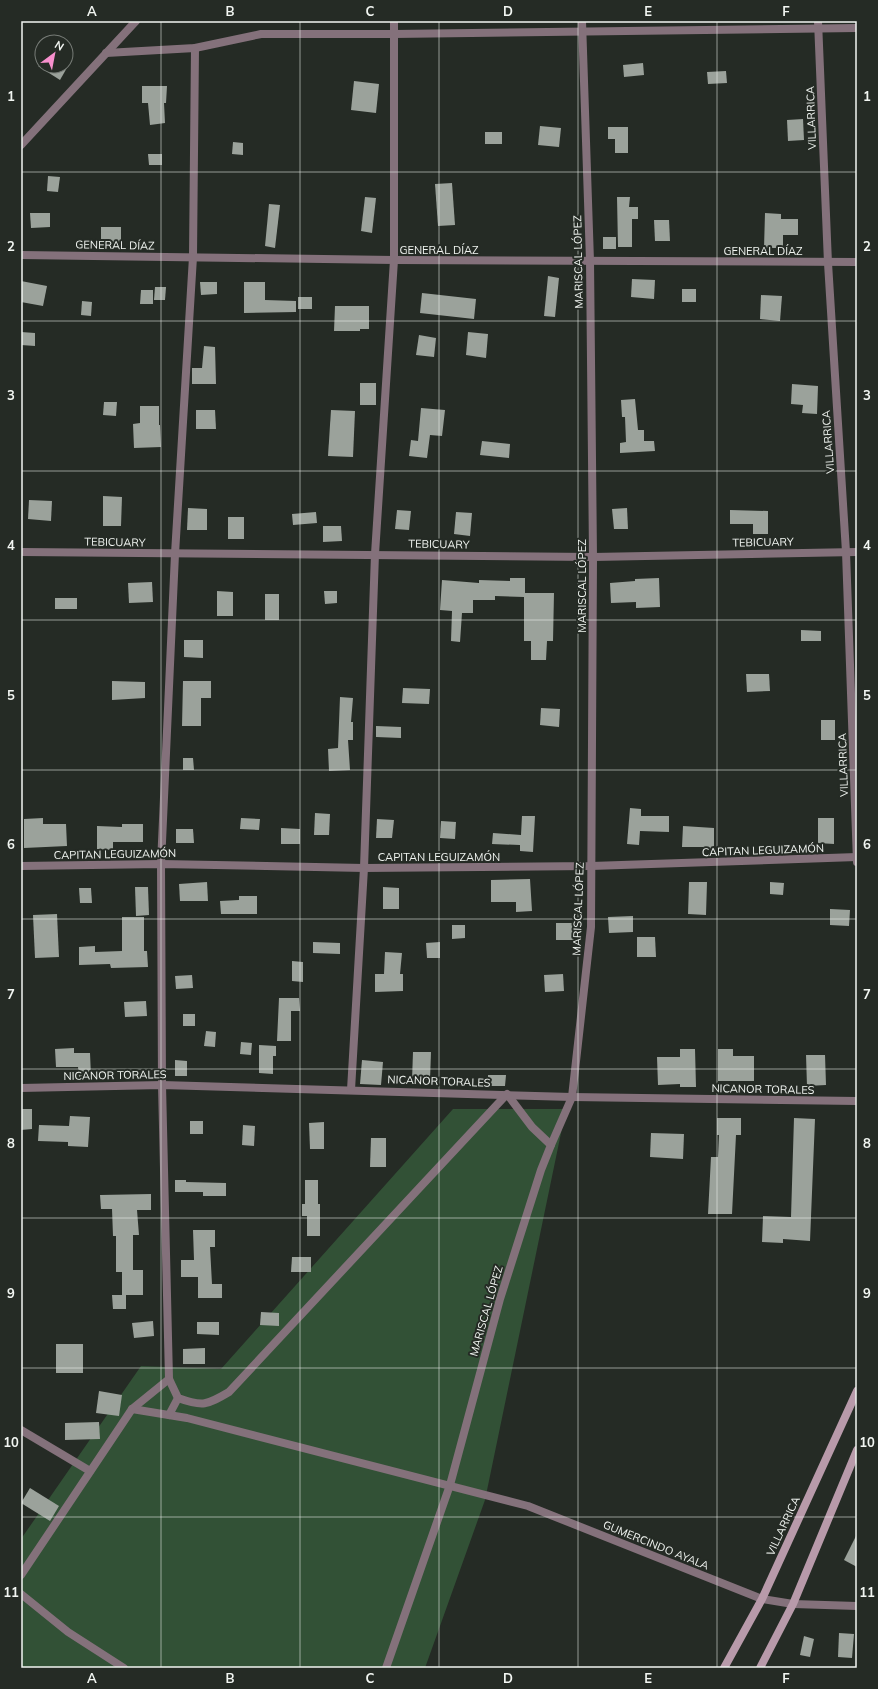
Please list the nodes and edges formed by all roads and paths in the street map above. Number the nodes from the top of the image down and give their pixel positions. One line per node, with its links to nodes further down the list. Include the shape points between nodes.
1 (136, 21): 9 (street)
2 (394, 21): 7 (street)
3 (582, 21): 6 (street, MARISCAL LÓPEZ)
4 (818, 25): 5 (street); 6 (street); 16 (street, VILLARRICA)
5 (857, 28)
6 (582, 32): 7 (street); 14 (street, MARISCAL LÓPEZ)
7 (394, 34): 8 (street, via 260,34); 13 (street)
8 (195, 48): 9 (street); 12 (street)
9 (106, 53): 10 (street)
10 (21, 145)
11 (21, 255): 12 (street, GENERAL DÍAZ)
12 (193, 258): 13 (street, GENERAL DÍAZ); 20 (street)
13 (394, 260): 14 (street, GENERAL DÍAZ); 21 (street)
14 (590, 261): 16 (street, GENERAL DÍAZ); 22 (street, MARISCAL LÓPEZ)
15 (857, 262): 16 (street, GENERAL DÍAZ)
16 (828, 263): 18 (street, VILLARRICA)
17 (21, 552): 20 (street, TEBICUARY)
18 (846, 552): 19 (street, TEBICUARY); 22 (street, TEBICUARY); 23 (street, VILLARRICA)
19 (857, 552)
20 (174, 554): 21 (street, TEBICUARY); 25 (street)
21 (375, 554): 22 (street, TEBICUARY); 28 (street)
22 (593, 557): 27 (street, MARISCAL LÓPEZ)
23 (857, 857): 24 (street, VILLARRICA); 27 (street, CAPITAN LEGUIZAMÓN)
24 (857, 862)
25 (161, 864): 26 (street, CAPITAN LEGUIZAMÓN); 28 (street, CAPITAN LEGUIZAMÓN); 29 (street)
26 (21, 866)
27 (591, 866): 28 (street, CAPITAN LEGUIZAMÓN); 33 (street, MARISCAL LÓPEZ, via 591,927)
28 (364, 868): 31 (street)
29 (162, 1086): 30 (street, NICANOR TORALES); 31 (street, NICANOR TORALES); 36 (street)
30 (21, 1088)
31 (351, 1090): 32 (street, NICANOR TORALES)
32 (507, 1094): 33 (street, NICANOR TORALES); 35 (street, via 532,1127); 38 (street, via 229,1392 210,1403 191,1403)
33 (572, 1096): 34 (street, NICANOR TORALES); 35 (street, MARISCAL LÓPEZ)
34 (857, 1101)
35 (551, 1145): 44 (street, MARISCAL LÓPEZ, via 500,1299)
36 (169, 1379): 38 (street); 39 (street)
37 (857, 1391): 47 (street, VILLARRICA)
38 (178, 1398): 40 (street)
39 (132, 1409): 40 (street, GUMERCINDO AYALA); 43 (street)
40 (169, 1415): 44 (street, GUMERCINDO AYALA)
41 (21, 1430): 43 (street)
42 (857, 1450): 48 (street)
43 (90, 1472): 45 (street)
44 (450, 1485): 47 (street, GUMERCINDO AYALA, via 528,1506); 51 (street, MARISCAL LÓPEZ)
45 (21, 1575)
46 (21, 1594): 50 (street, via 68,1632)
47 (762, 1599): 48 (street, GUMERCINDO AYALA); 52 (street, VILLARRICA)
48 (793, 1604): 49 (street, GUMERCINDO AYALA); 53 (street)
49 (857, 1606)
50 (124, 1668)
51 (386, 1668)
52 (724, 1668)
53 (760, 1668)

